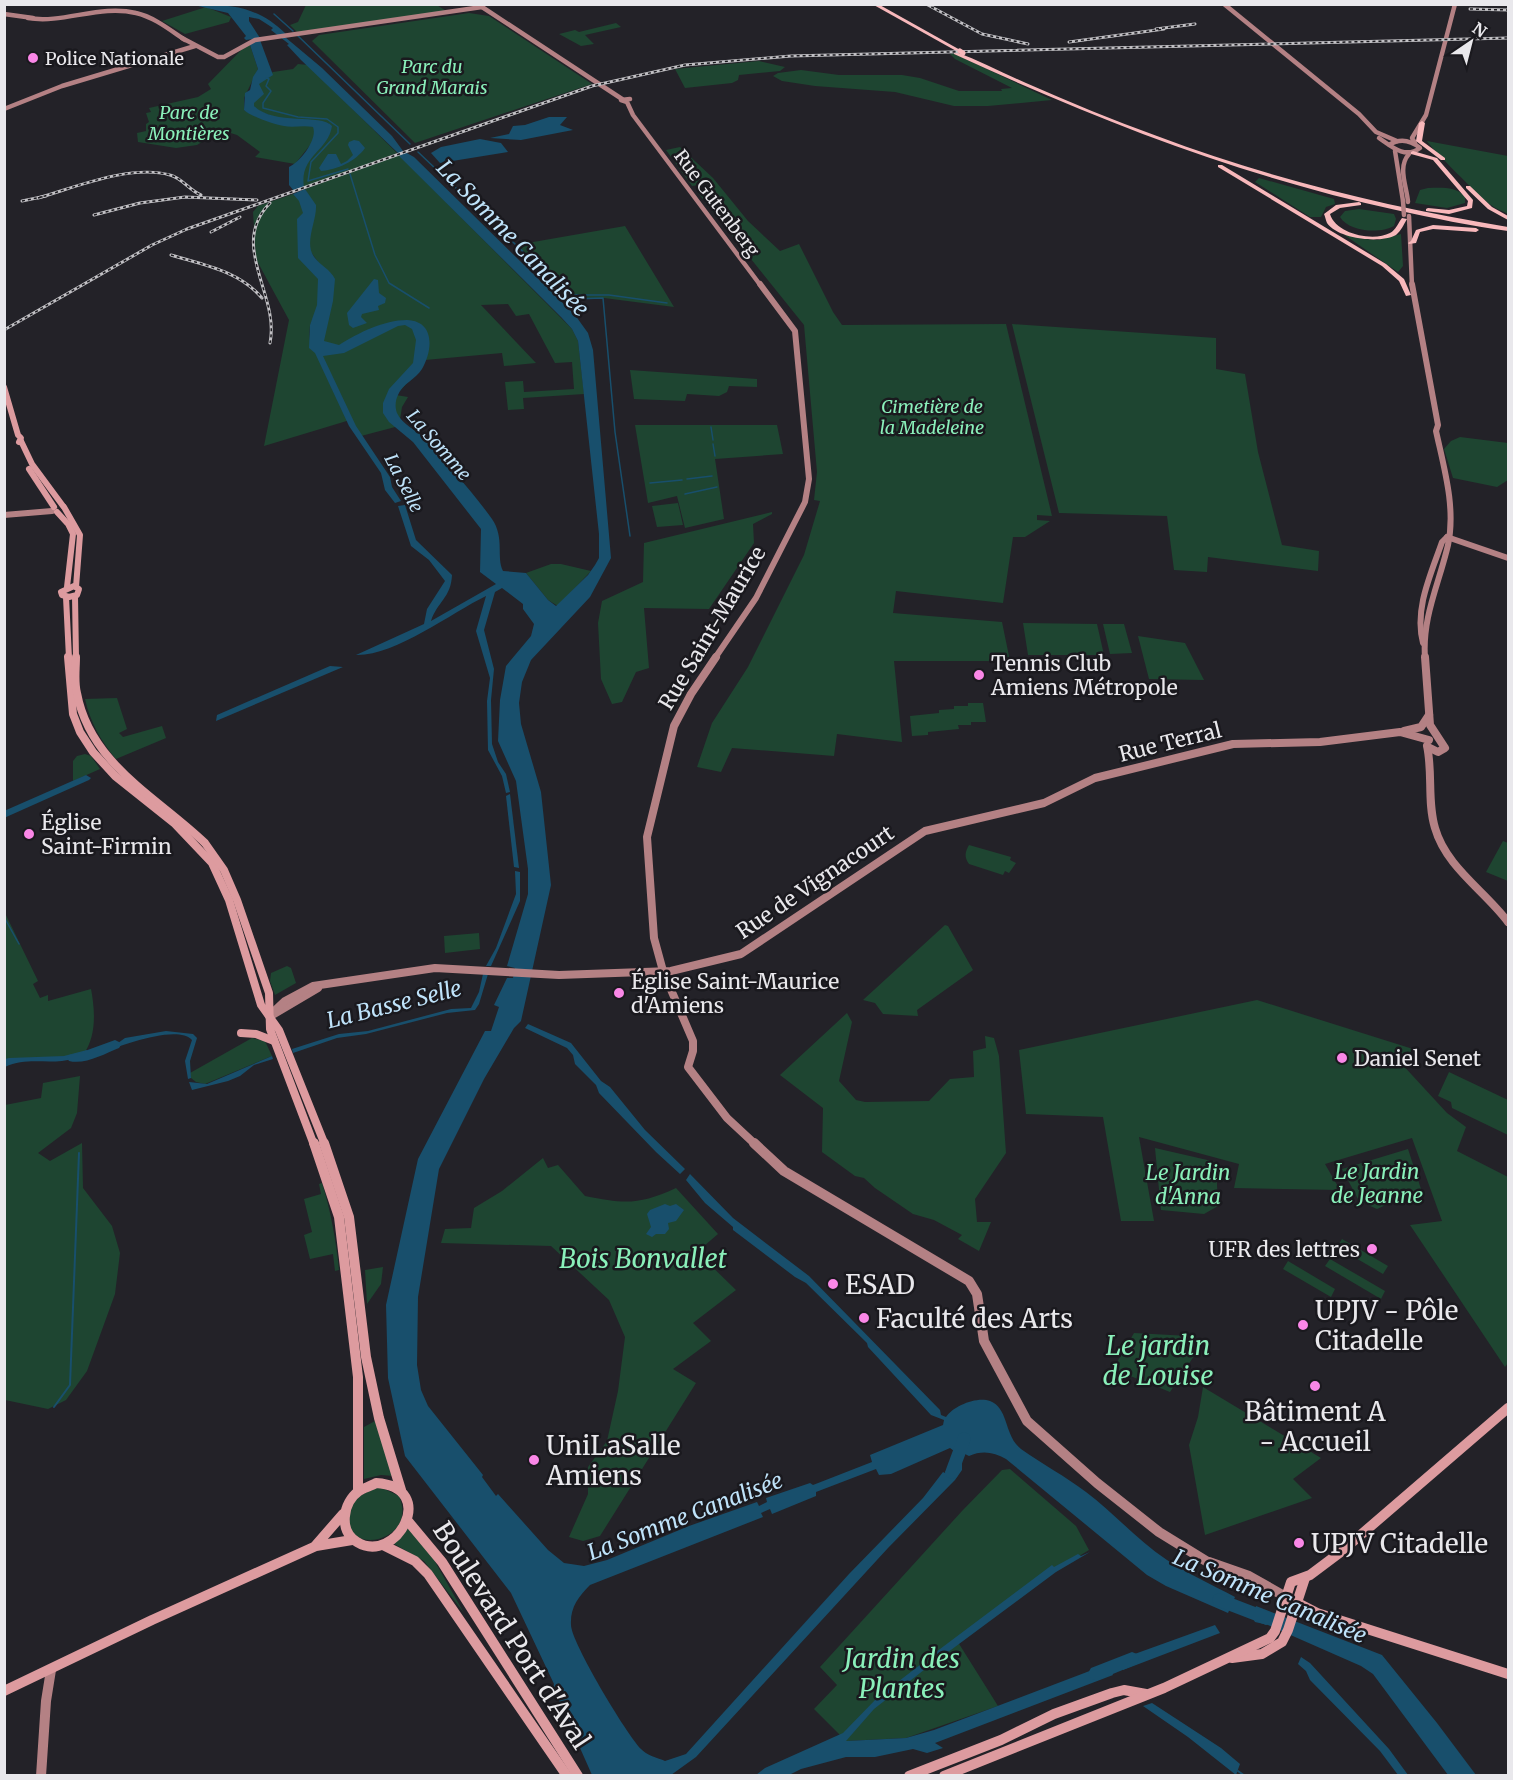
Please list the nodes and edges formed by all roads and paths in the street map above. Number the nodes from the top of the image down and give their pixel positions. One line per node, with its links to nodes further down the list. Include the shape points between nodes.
1 (867, 4): 8 (highway)
2 (874, 4): 8 (highway)
3 (1224, 4): 10 (street)
4 (1455, 4): 11 (street)
5 (478, 8): 7 (street, via 248,41 224,57); 28 (street, Rue Gutenberg, via 625,100 633,116)
6 (4, 14): 7 (street, via 48,20 130,11 143,15)
7 (194, 48): 9 (street, via 58,88)
8 (958, 52): 16 (highway, via 1069,105); 20 (highway, via 1111,120)
9 (4, 109)
10 (1354, 111): 13 (street, via 1380,135); 14 (street, via 1373,134)
11 (1426, 111): 12 (street); 13 (street, via 1412,132)
12 (1422, 123): 15 (street, via 1412,138); 19 (highway, via 1419,141 1441,157)
13 (1398, 140): 14 (street); 15 (street)
14 (1389, 145): 17 (street)
15 (1417, 146): 18 (street); 19 (highway)
16 (1188, 151): 22 (highway, via 1299,185); 27 (highway, via 1244,179 1384,266 1402,279)
17 (1395, 151): 18 (street); 21 (street)
18 (1411, 153): 20 (highway, via 1435,159 1469,196 1470,207 1457,212 1438,211); 21 (street, via 1402,165)
19 (1448, 168): 24 (highway, via 1484,203)
20 (1279, 177): 25 (highway)
21 (1406, 202): 23 (street)
22 (1419, 214): 23 (highway, via 1351,204 1333,208 1326,218 1340,231 1372,238 1399,230); 25 (highway)
23 (1406, 217): 26 (street); 27 (street)
24 (1509, 218)
25 (1509, 230): 26 (highway, via 1430,227 1418,231)
26 (1411, 243): 31 (street, via 1413,296)
27 (1408, 295): 31 (street, via 1432,423)
28 (789, 320): 52 (street, Rue Saint-Maurice, via 798,343 808,494 756,598 692,694 671,733 646,852 654,938)
29 (4, 387): 32 (main road)
30 (4, 402): 32 (main road)
31 (1437, 431): 36 (street, via 1449,501)
32 (17, 440): 33 (main road); 34 (main road)
33 (64, 507): 34 (main road); 39 (main road, via 80,535)
34 (54, 510): 35 (street); 38 (main road, via 69,524 73,534)
35 (4, 515)
36 (1447, 537): 37 (street); 42 (street, via 1427,613 1424,645)
37 (1509, 558)
38 (68, 587): 39 (main road); 41 (main road, via 61,594)
39 (76, 587): 40 (main road, via 80,590)
40 (75, 596): 41 (main road); 46 (main road, via 76,691)
41 (66, 597): 46 (main road, via 69,694 73,714)
42 (1429, 715): 43 (street); 44 (street, via 1421,727)
43 (1433, 730): 45 (street); 47 (street)
44 (1400, 732): 47 (street, Rue Terral); 50 (street, Rue Terral, via 1320,742 1221,745 1095,778 1027,808 940,826)
45 (1440, 741): 47 (street); 48 (street, via 1445,748)
46 (90, 742): 53 (main road, via 115,776 174,823 212,863 229,900 260,1004)
47 (1429, 743): 48 (street); 49 (street)
48 (1438, 752): 49 (street)
49 (1430, 763): 51 (street, via 1438,836 1448,855)
50 (915, 837): 52 (street, Rue de Vignacourt, via 741,954)
51 (1509, 922)
52 (663, 971): 53 (street, Rue de Vignacourt, via 537,974 442,968 324,984); 65 (street, Rue Saint-Maurice, via 693,1041 688,1067 727,1118 795,1178 969,1281 977,1293 979,1329 1027,1421 1165,1538 1218,1570)
53 (269, 1016): 55 (main road); 58 (main road, via 279,1030 332,1163 349,1217 370,1375)
54 (241, 1033): 55 (main road)
55 (273, 1041): 57 (main road, via 339,1217 358,1377)
56 (1509, 1408): 64 (main road, via 1378,1522)
57 (358, 1490): 58 (main road, via 386,1482); 59 (main road)
58 (401, 1490): 60 (main road, via 407,1501)
59 (344, 1513): 61 (main road, via 344,1528); 63 (main road)
60 (407, 1520): 62 (main road, via 398,1535); 75 (main road, Boulevard Port d'Aval, via 451,1573)
61 (352, 1540): 62 (main road, via 368,1547); 63 (main road)
62 (383, 1545): 74 (main road, Boulevard Port d'Aval, via 415,1561 428,1574)
63 (316, 1546): 68 (main road)
64 (1305, 1578): 65 (main road, via 1291,1582); 66 (main road)
65 (1286, 1597): 66 (main road); 67 (main road)
66 (1297, 1603): 67 (main road); 69 (main road, via 1317,1613)
67 (1286, 1613): 71 (main road, via 1281,1633)
68 (51, 1670): 70 (main road); 73 (street)
69 (1509, 1674)
70 (4, 1691)
71 (1147, 1694): 72 (main road, via 1080,1723); 72 (main road, via 1112,1692 1054,1714)
72 (945, 1770): 76 (main road)
73 (41, 1776)
74 (567, 1776)
75 (578, 1776)
76 (909, 1776)

